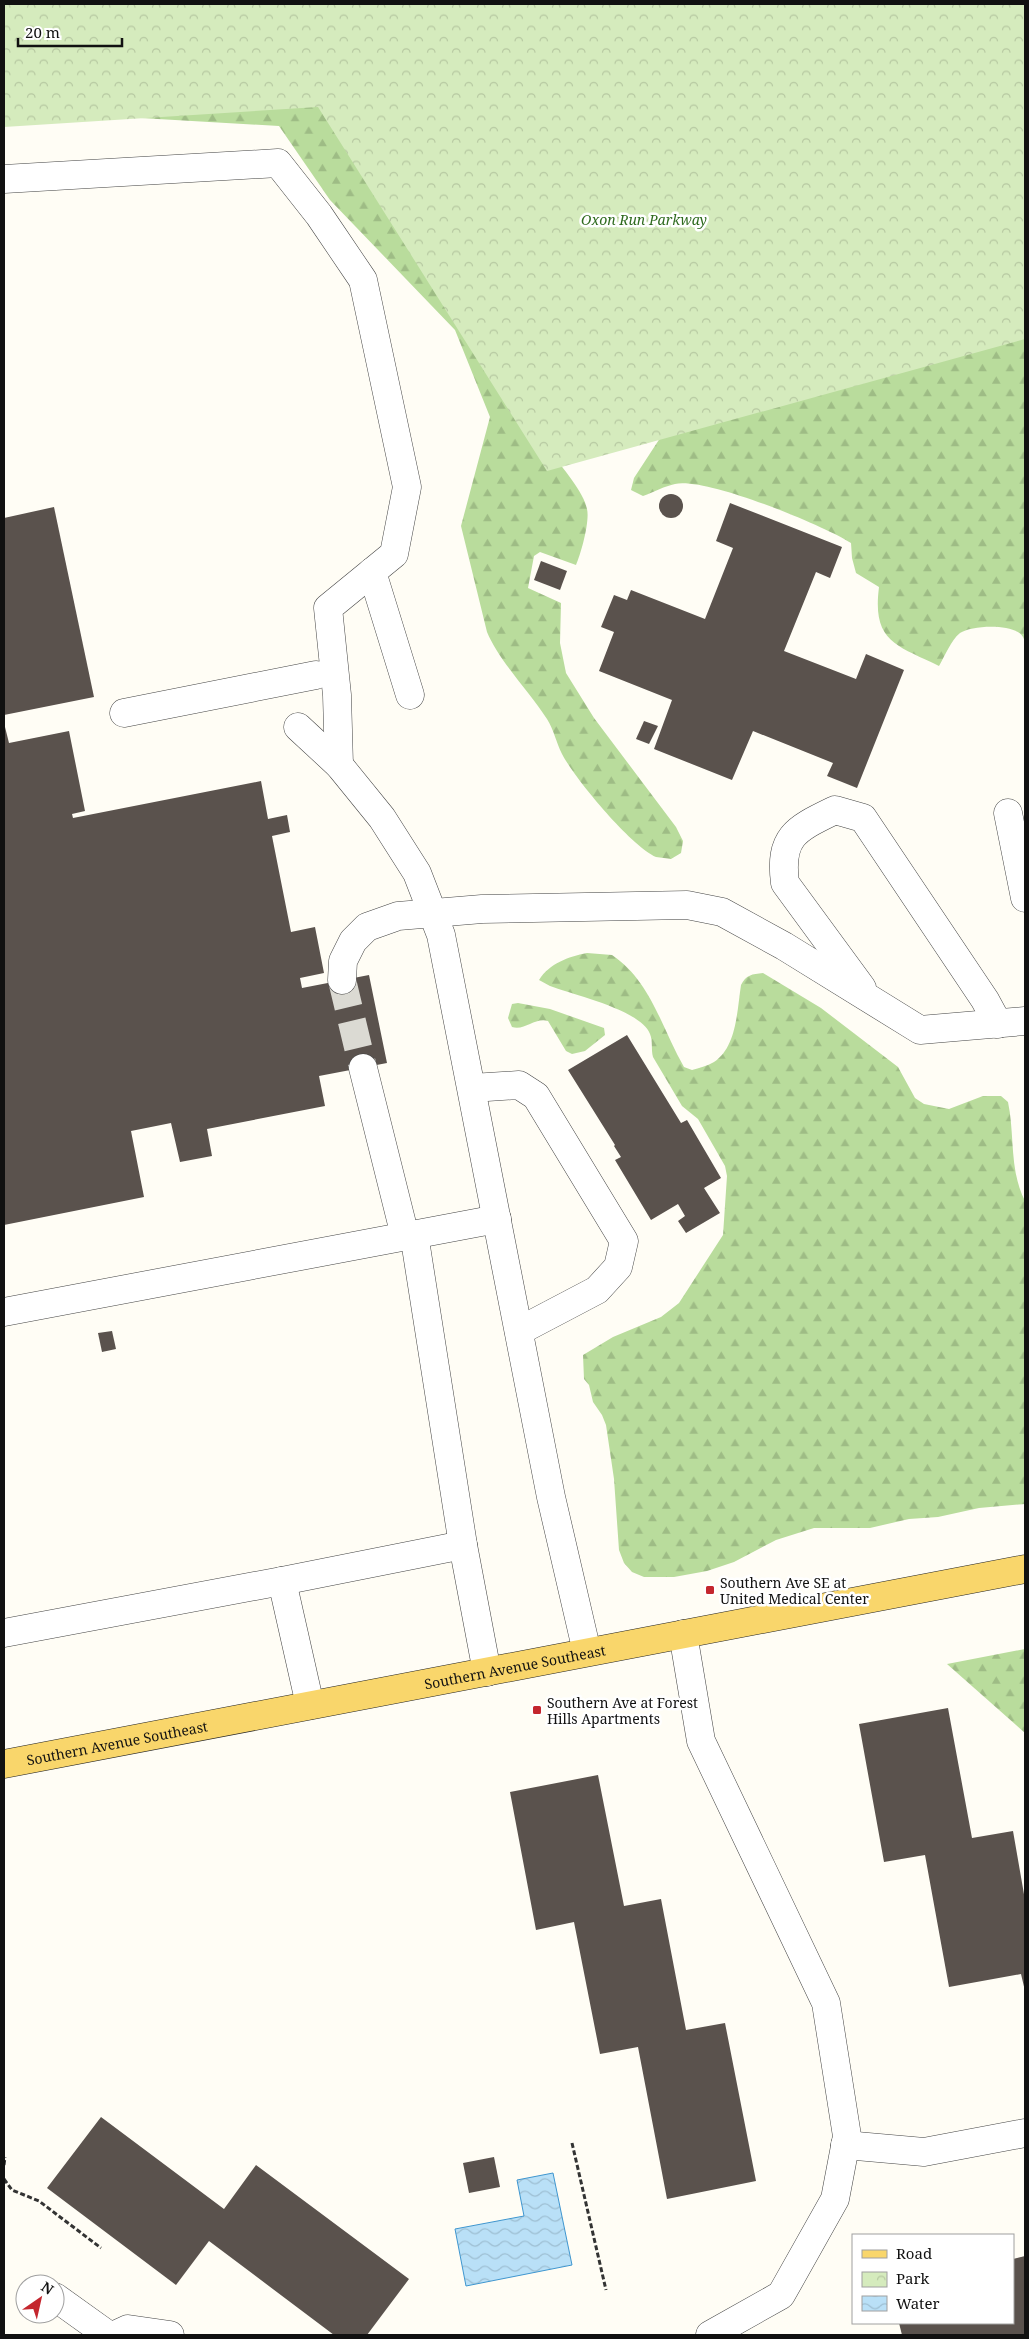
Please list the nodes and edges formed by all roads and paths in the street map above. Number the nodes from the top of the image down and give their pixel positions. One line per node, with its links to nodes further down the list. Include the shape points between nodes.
1 (4, 179): 2 (lane, via 278,163 319,215 363,280 407,487 394,554)
2 (372, 572): 4 (lane); 7 (lane, via 328,608 337,696)
3 (316, 675): 5 (lane)
4 (410, 695)
5 (124, 713)
6 (298, 728): 7 (lane)
7 (339, 765): 10 (lane, via 387,826 417,873)
8 (1008, 813): 9 (lane)
9 (1025, 898)
10 (432, 913): 11 (lane, via 398,916 367,928 353,941 343,961); 12 (lane, via 687,905 722,912); 16 (lane, via 441,935)
11 (342, 980)
12 (870, 1000): 14 (lane, via 920,1030); 14 (lane, via 785,883 784,850 802,826 835,810 863,818)
13 (1025, 1021): 14 (lane)
14 (998, 1024)
15 (363, 1068): 18 (lane)
16 (472, 1088): 17 (lane); 20 (lane, via 519,1085 536,1096 624,1241 618,1267 597,1290)
17 (497, 1219): 18 (lane); 20 (lane)
18 (410, 1235): 19 (lane); 21 (lane)
19 (4, 1312)
20 (519, 1331): 26 (lane, via 553,1511)
21 (463, 1545): 23 (lane); 27 (lane)
22 (1025, 1569): 25 (main road, Southern Avenue Southeast)
23 (282, 1581): 24 (lane); 28 (lane)
24 (4, 1633)
25 (683, 1634): 26 (main road, Southern Avenue Southeast); 32 (lane, via 701,1740 826,2003)
26 (587, 1652): 27 (main road, Southern Avenue Southeast)
27 (487, 1672): 28 (main road, Southern Avenue Southeast)
28 (310, 1705): 29 (main road, Southern Avenue Southeast)
29 (4, 1764)
30 (1025, 2133): 32 (lane, via 924,2152)
31 (572, 2143): 37 (path)
32 (845, 2145): 42 (lane, via 835,2199 781,2295)
33 (5, 2157): 34 (path)
34 (4, 2165)
35 (4, 2179): 36 (path, via 12,2190 40,2201)
36 (102, 2248)
37 (606, 2290)
38 (65, 2304): 39 (lane)
39 (108, 2335)
40 (115, 2335): 41 (lane, via 128,2328)
41 (170, 2335)
42 (710, 2335)

